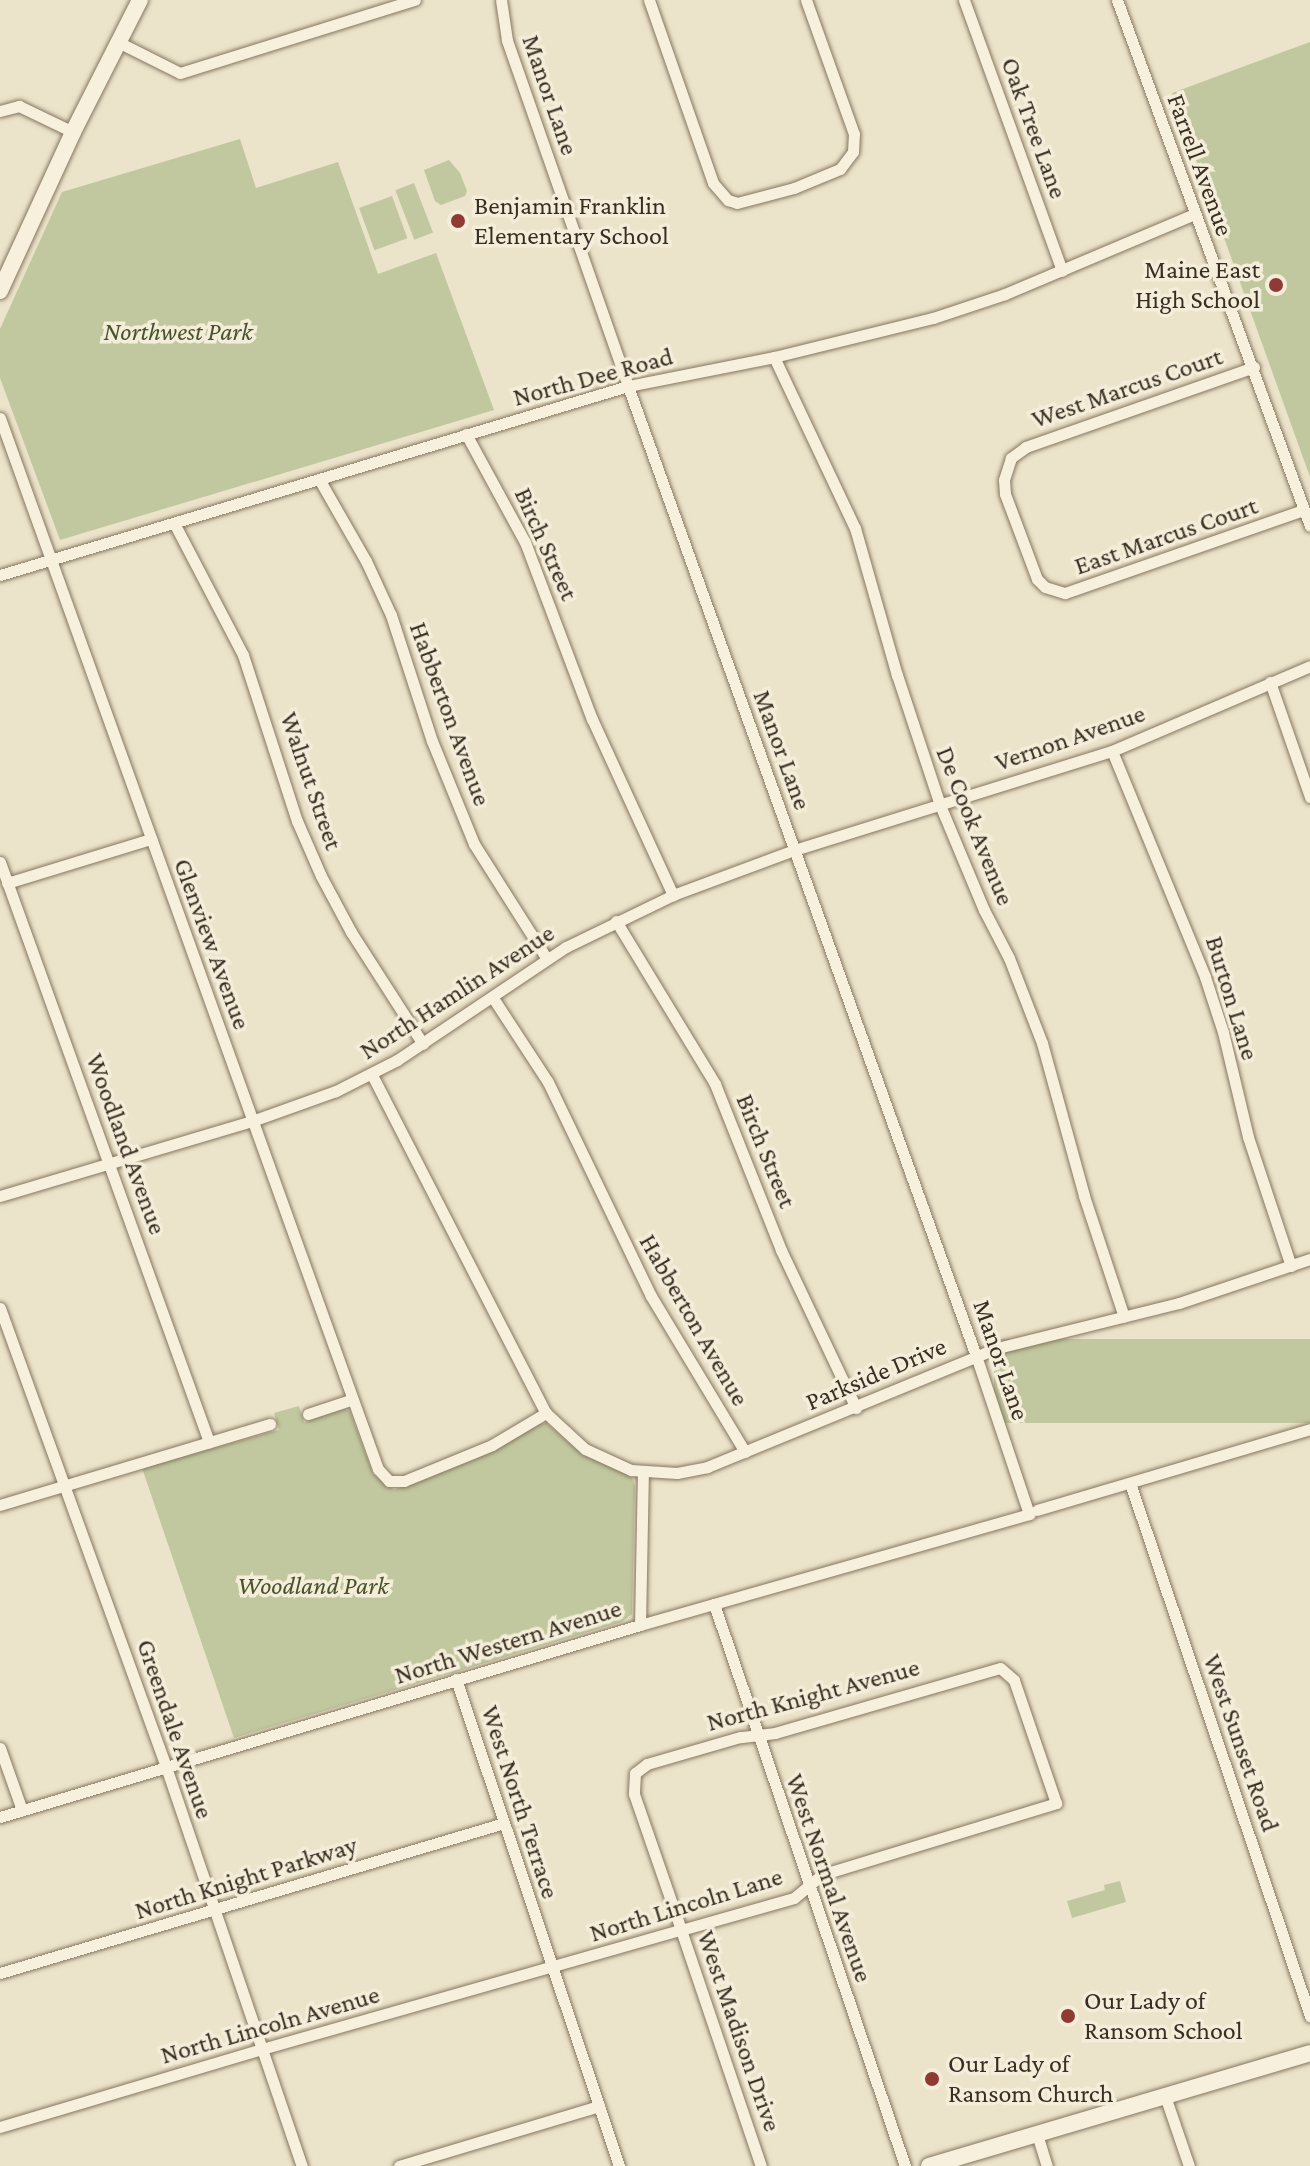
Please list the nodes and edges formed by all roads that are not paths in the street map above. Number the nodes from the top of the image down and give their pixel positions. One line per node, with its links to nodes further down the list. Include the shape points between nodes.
1 (140, 0): 8 (main road)
2 (415, 0): 8 (street, via 180,73)
3 (501, 0): 16 (street, Manor Lane, via 511,50)
4 (649, 0): 5 (street, via 719,192 737,203 794,188 849,161 855,143)
5 (806, 0)
6 (964, 0): 12 (street, Oak Tree Lane)
7 (1117, 0): 11 (street, Farrell Avenue)
8 (118, 42): 10 (main road)
9 (0, 111): 10 (street, via 19,106)
10 (73, 132): 13 (main road)
11 (1194, 214): 12 (street, North Dee Road); 15 (street, Farrell Avenue)
12 (1062, 271): 14 (street, North Dee Road, via 933,318)
13 (0, 291)
14 (774, 357): 16 (street, North Dee Road); 30 (street, De Cook Avenue, via 855,528)
15 (1254, 367): 20 (street, Farrell Avenue); 23 (street, West Marcus Court, via 1026,447 1011,458 1005,494)
16 (628, 386): 18 (street, North Dee Road); 32 (street, Manor Lane)
17 (0, 418): 24 (street, Glenview Avenue)
18 (466, 434): 19 (street, North Dee Road); 35 (street, Birch Street, via 525,542 592,719)
19 (319, 479): 21 (street, North Dee Road); 37 (street, Habberton Avenue, via 391,615 432,741 474,844)
20 (1304, 510): 22 (street, Farrell Avenue); 23 (street, East Marcus Court, via 1065,593 1037,579)
21 (174, 523): 24 (street, North Dee Road); 39 (street, Walnut Street, via 243,655 297,821 321,876)
22 (1310, 526)
23 (1022, 542)
24 (50, 560): 25 (street, North Dee Road); 31 (street, Glenview Avenue)
25 (0, 575)
26 (1310, 666): 27 (street, Vernon Avenue)
27 (1270, 682): 28 (street, Vernon Avenue); 29 (street)
28 (1112, 751): 30 (street, Vernon Avenue); 45 (street, Burton Lane, via 1205,977 1248,1137)
29 (1310, 797)
30 (940, 805): 32 (street, Vernon Avenue); 47 (street, De Cook Avenue, via 1042,1043)
31 (151, 839): 34 (street); 41 (street, Glenview Avenue)
32 (794, 850): 35 (street, North Hamlin Avenue); 48 (street, Manor Lane)
33 (0, 862): 34 (street, Woodland Avenue)
34 (7, 883): 42 (street, Woodland Avenue)
35 (673, 895): 36 (street, North Hamlin Avenue)
36 (616, 921): 37 (street, North Hamlin Avenue); 50 (street, Birch Street, via 715,1084 781,1250)
37 (547, 959): 38 (street, North Hamlin Avenue)
38 (493, 998): 39 (street, North Hamlin Avenue); 56 (street, Habberton Avenue, via 548,1082 651,1296)
39 (423, 1044): 40 (street, North Hamlin Avenue)
40 (372, 1075): 41 (street, North Hamlin Avenue); 51 (street)
41 (252, 1121): 42 (street, North Hamlin Avenue); 49 (street, Glenview Avenue)
42 (109, 1163): 43 (street, North Hamlin Avenue); 55 (street, Woodland Avenue)
43 (0, 1196)
44 (1310, 1259): 45 (street, Parkside Drive)
45 (1291, 1266): 47 (street, Parkside Drive)
46 (0, 1308): 59 (street, Greendale Avenue)
47 (1124, 1317): 48 (street, Parkside Drive)
48 (976, 1356): 50 (street, Parkside Drive); 61 (street, Manor Lane)
49 (353, 1399): 51 (street, Glenview Avenue, via 378,1469 389,1481 440,1468); 52 (street)
50 (856, 1408): 56 (street, Parkside Drive)
51 (546, 1413): 57 (street, via 585,1449)
52 (308, 1414)
53 (270, 1424): 55 (street)
54 (1310, 1429): 58 (street, North Western Avenue)
55 (209, 1442): 59 (street)
56 (745, 1452): 57 (street, Parkside Drive, via 692,1471)
57 (643, 1471): 63 (street)
58 (1130, 1483): 61 (street, North Western Avenue); 78 (street, West Sunset Road)
59 (64, 1485): 60 (street); 67 (street, Greendale Avenue)
60 (0, 1505)
61 (1033, 1512): 62 (street, North Western Avenue)
62 (714, 1604): 63 (street, North Western Avenue); 65 (street, West Normal Avenue)
63 (640, 1625): 64 (street, North Western Avenue)
64 (456, 1679): 67 (street, North Western Avenue); 72 (street, West North Terrace)
65 (758, 1735): 68 (street, North Knight Avenue, via 647,1764); 69 (street, North Knight Avenue, via 988,1668 1005,1670 1014,1680); 73 (street, West Normal Avenue)
66 (0, 1748): 70 (street)
67 (166, 1767): 70 (street, North Western Avenue); 74 (street, Greendale Avenue)
68 (635, 1773): 75 (street, West Madison Drive, via 634,1794)
69 (1056, 1803): 73 (street, North Lincoln Lane, via 821,1875)
70 (22, 1810): 71 (street, North Western Avenue)
71 (0, 1817)
72 (504, 1823): 74 (street, North Knight Parkway); 76 (street, West North Terrace)
73 (808, 1887): 75 (street, North Lincoln Lane, via 794,1898); 89 (street, West Normal Avenue)
74 (214, 1911): 77 (street, North Knight Parkway); 79 (street, Greendale Avenue)
75 (681, 1930): 76 (street, North Lincoln Lane); 88 (street, West Madison Drive)
76 (552, 1967): 79 (street, North Lincoln Avenue); 82 (street, West North Terrace)
77 (0, 1973)
78 (1310, 2016)
79 (262, 2049): 83 (street, North Lincoln Avenue); 85 (street, Greendale Avenue)
80 (1310, 2053): 81 (main road)
81 (1165, 2096): 84 (main road); 92 (street)
82 (599, 2106): 86 (street); 87 (street, West North Terrace)
83 (0, 2127)
84 (1037, 2134): 90 (main road); 91 (street)
85 (302, 2166)
86 (399, 2166)
87 (619, 2166)
88 (761, 2166)
89 (905, 2166)
90 (929, 2166)
91 (1047, 2166)
92 (1189, 2166)

